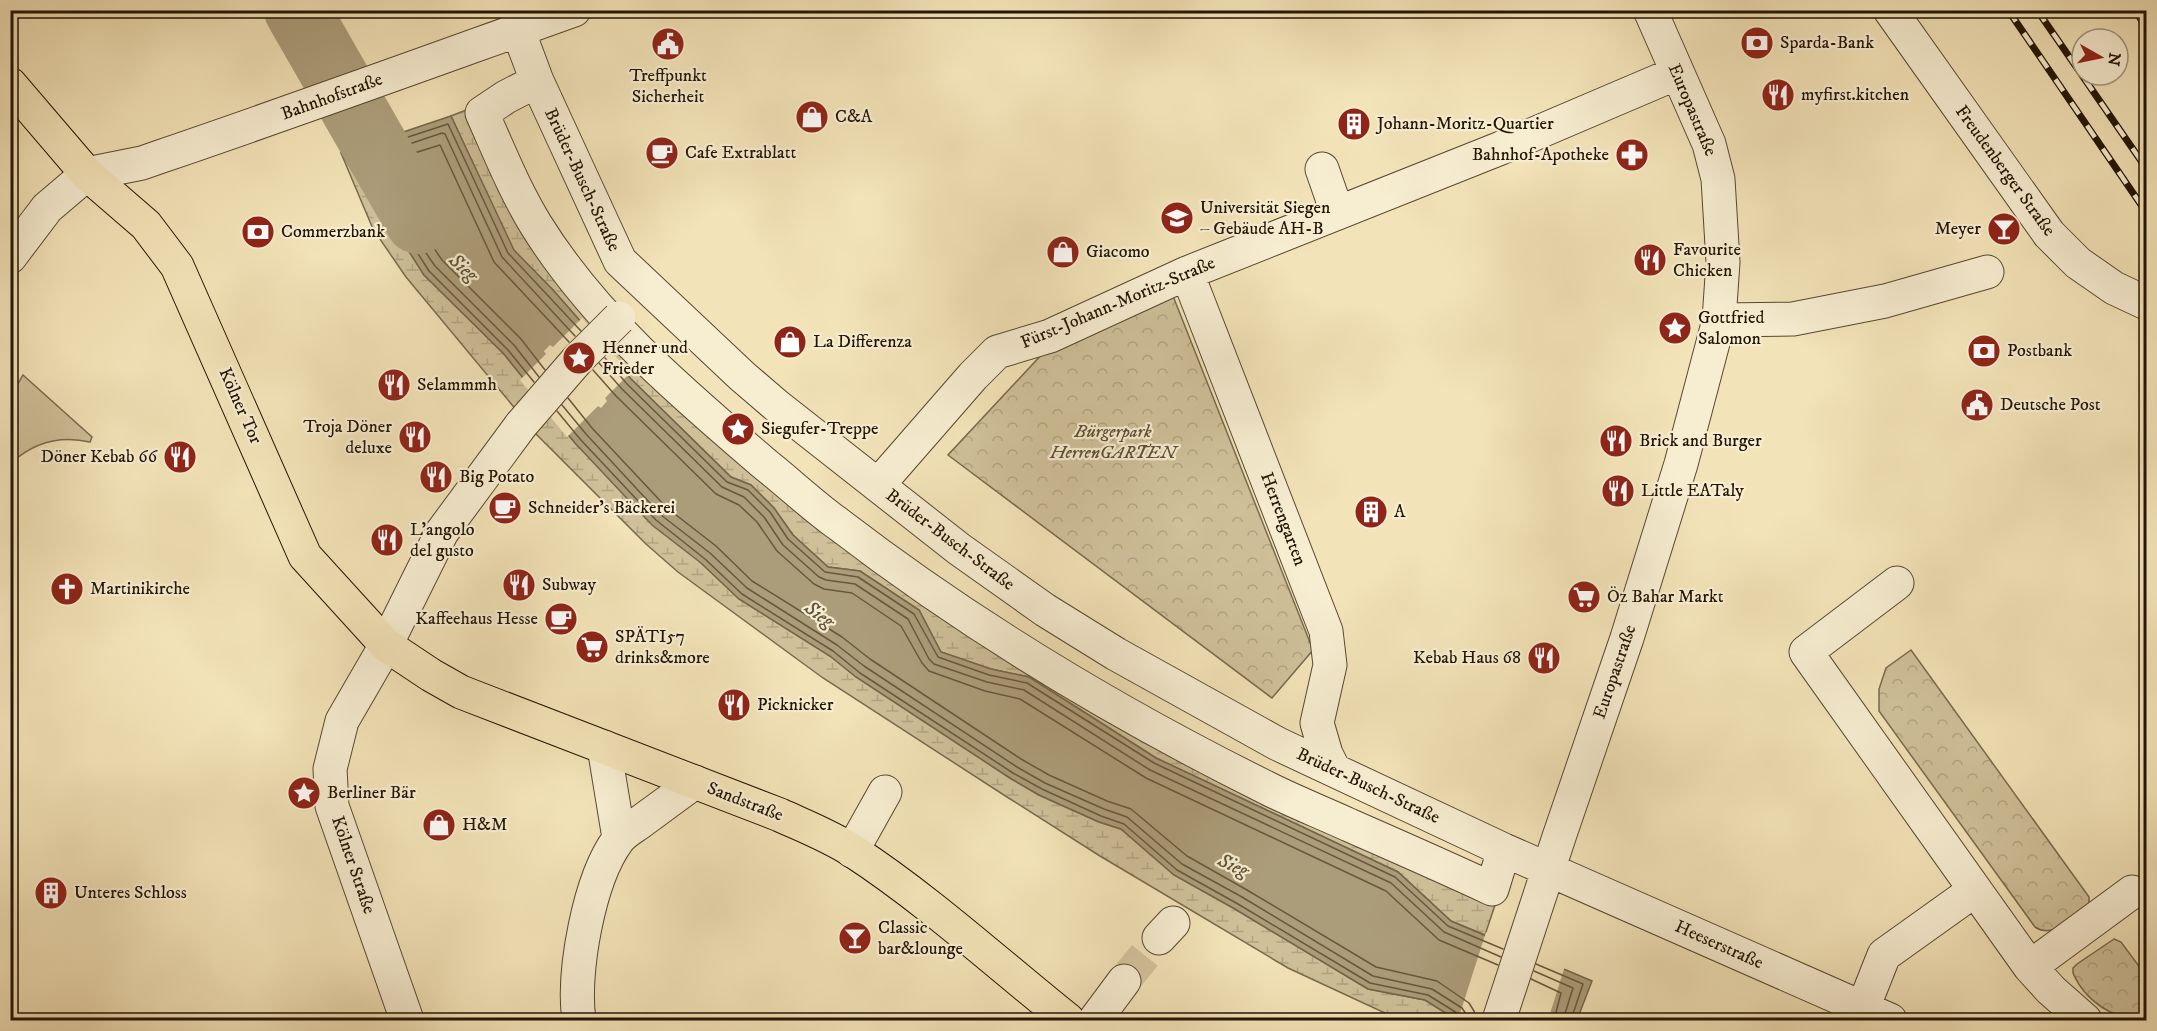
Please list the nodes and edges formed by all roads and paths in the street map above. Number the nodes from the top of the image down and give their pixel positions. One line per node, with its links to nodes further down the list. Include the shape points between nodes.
1 (574, 10): 4 (street, Bahnhofstraße)
2 (1650, 10): 5 (street, Europastraße)
3 (1890, 10): 15 (street, Freudenberger Straße, via 2049,234 2078,263 2114,288)
4 (517, 20): 6 (street, Brüder-Busch-Straße); 9 (street, Bahnhofstraße, via 454,52 323,101 142,163)
5 (1677, 74): 10 (street, Fürst-Johann-Moritz-Straße); 16 (street, Europastraße, via 1709,144 1718,179 1723,262)
6 (537, 81): 14 (street, Brüder-Busch-Straße, via 620,261); 25 (street, via 482,113 510,177 542,234 595,305 645,358 834,522 1037,663 1269,789 1492,889)
7 (10, 84): 9 (main road, Kölner Tor)
8 (1322, 169): 10 (street)
9 (87, 174): 11 (street, via 47,208); 19 (main road, Kölner Tor, via 146,225 177,266 305,556)
10 (1337, 212): 13 (street, Fürst-Johann-Moritz-Straße)
11 (10, 257)
12 (1987, 272): 16 (street, via 1885,301 1793,319)
13 (1187, 273): 17 (street, Fürst-Johann-Moritz-Straße, via 1050,336 998,352); 21 (street, Herrengarten, via 1326,631 1330,665 1317,723)
14 (650, 291): 17 (street, Brüder-Busch-Straße, via 737,381 777,406); 19 (street, Kölner Straße, bridge, via 579,358 521,424 442,532)
15 (2146, 303)
16 (1719, 320): 27 (street, Europastraße, via 1681,464 1627,638)
17 (868, 484): 21 (street, Brüder-Busch-Straße, via 994,582 1278,744)
18 (1897, 583): 28 (street, via 1806,652)
19 (386, 645): 20 (main road, Sandstraße, via 461,692); 33 (street, Kölner Straße, via 342,721 330,778 332,806)
20 (604, 747): 22 (main road, Sandstraße); 24 (street)
21 (1334, 770): 25 (street, Brüder-Busch-Straße)
22 (695, 782): 24 (street); 26 (main road, Sandstraße, via 780,815)
23 (885, 792): 26 (street)
24 (619, 838): 34 (street, via 602,868 583,937 576,996)
25 (1504, 850): 27 (street, Brüder-Busch-Straße)
26 (852, 851): 35 (main road, Sandstraße)
27 (1548, 869): 32 (street, Heeserstraße); 37 (street, Europastraße)
28 (1975, 890): 30 (street); 32 (street, via 1884,955)
29 (2132, 892): 30 (street)
30 (2041, 959): 38 (street, via 2051,990)
31 (1124, 981): 36 (street)
32 (1876, 1014)
33 (407, 1020)
34 (579, 1020)
35 (1068, 1020)
36 (1095, 1020)
37 (1499, 1020)
38 (2085, 1020)

